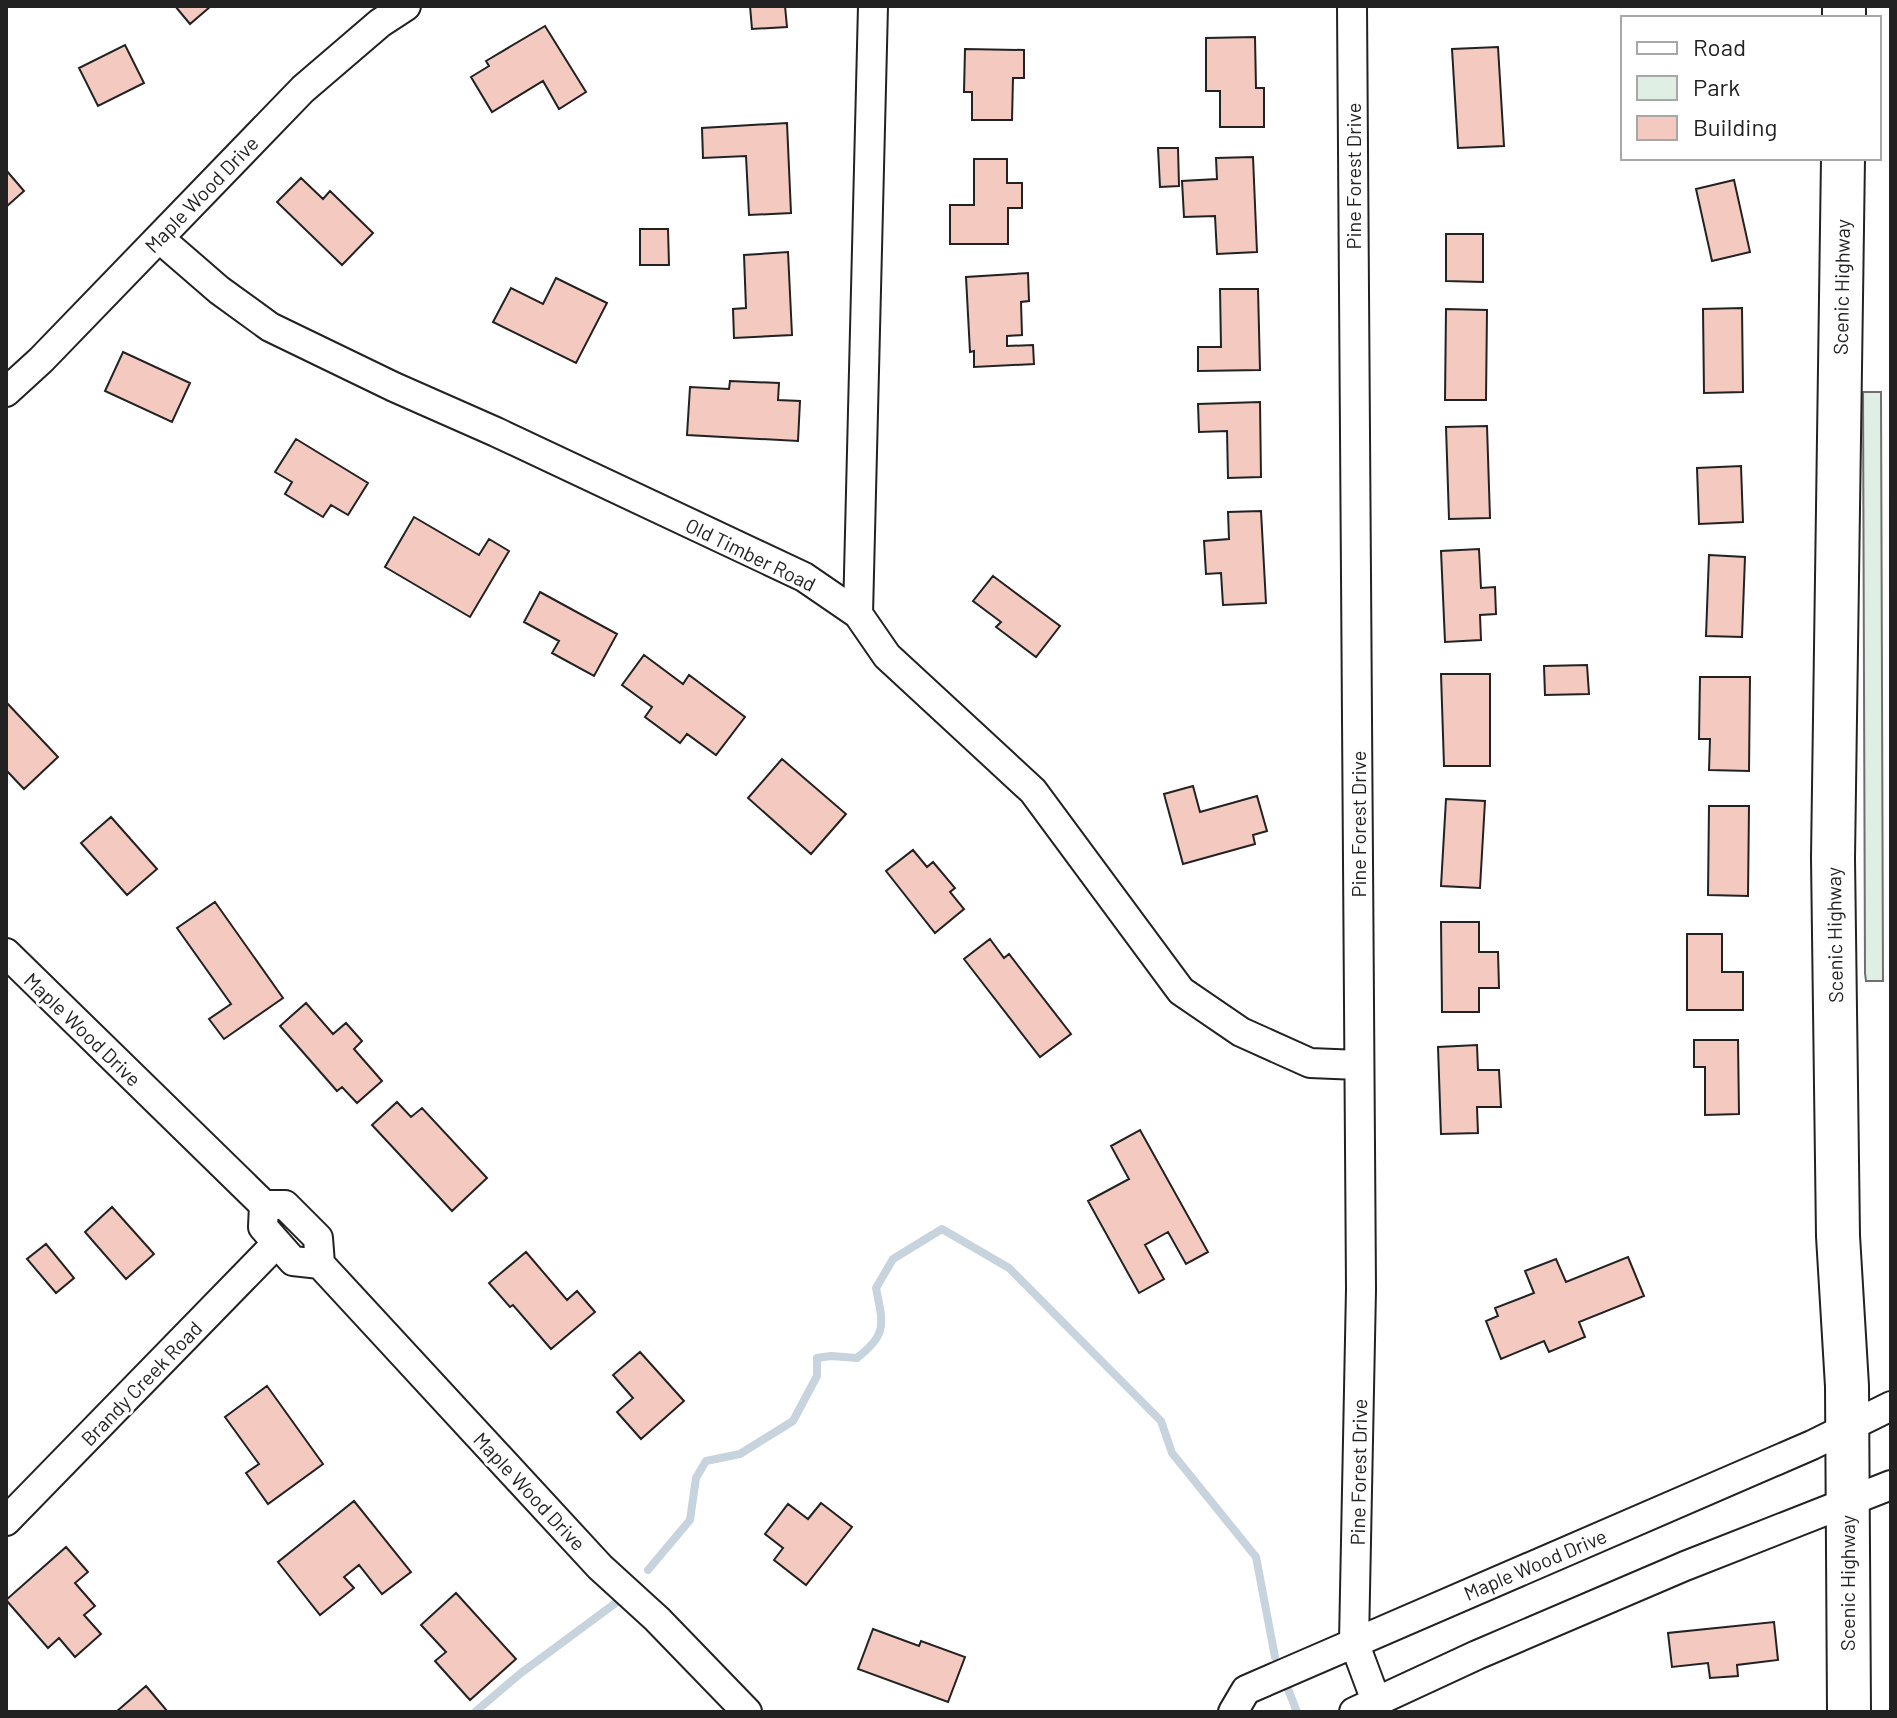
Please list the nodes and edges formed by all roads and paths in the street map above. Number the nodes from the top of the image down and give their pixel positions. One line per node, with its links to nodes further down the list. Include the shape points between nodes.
1 (406, 6): 5 (street, Maple Wood Drive, via 303,89)
2 (873, 6): 7 (street)
3 (1352, 6): 9 (street, Pine Forest Drive)
4 (1843, 160): 14 (highway, Scenic Highway, via 1833,858 1838,1236)
5 (159, 238): 6 (street, Maple Wood Drive); 7 (street, Old Timber Road, via 270,327 804,577)
6 (6, 392)
7 (858, 614): 9 (street, Old Timber Road, via 887,656 1033,791 1181,991 1241,1032 1310,1063)
8 (6, 953): 10 (street, Maple Wood Drive)
9 (1359, 1065): 18 (street, Pine Forest Drive)
10 (264, 1205): 11 (street, via 263,1227); 12 (street, Maple Wood Drive, via 285,1205 300,1219 318,1238)
11 (276, 1244): 12 (street, Maple Wood Drive, via 293,1261); 17 (street, Brandy Creek Road)
12 (320, 1264): 20 (street, Maple Wood Drive, via 600,1567)
13 (1891, 1406): 14 (street, Maple Wood Drive)
14 (1847, 1427): 16 (highway, Scenic Highway); 18 (street, Maple Wood Drive)
15 (1891, 1485): 16 (street)
16 (1847, 1501): 19 (street); 22 (highway, Scenic Highway)
17 (6, 1521)
18 (1354, 1642): 19 (street); 21 (street, Maple Wood Drive, via 1246,1690)
19 (1365, 1707)
20 (747, 1712)
21 (1233, 1712)
22 (1849, 1712)

